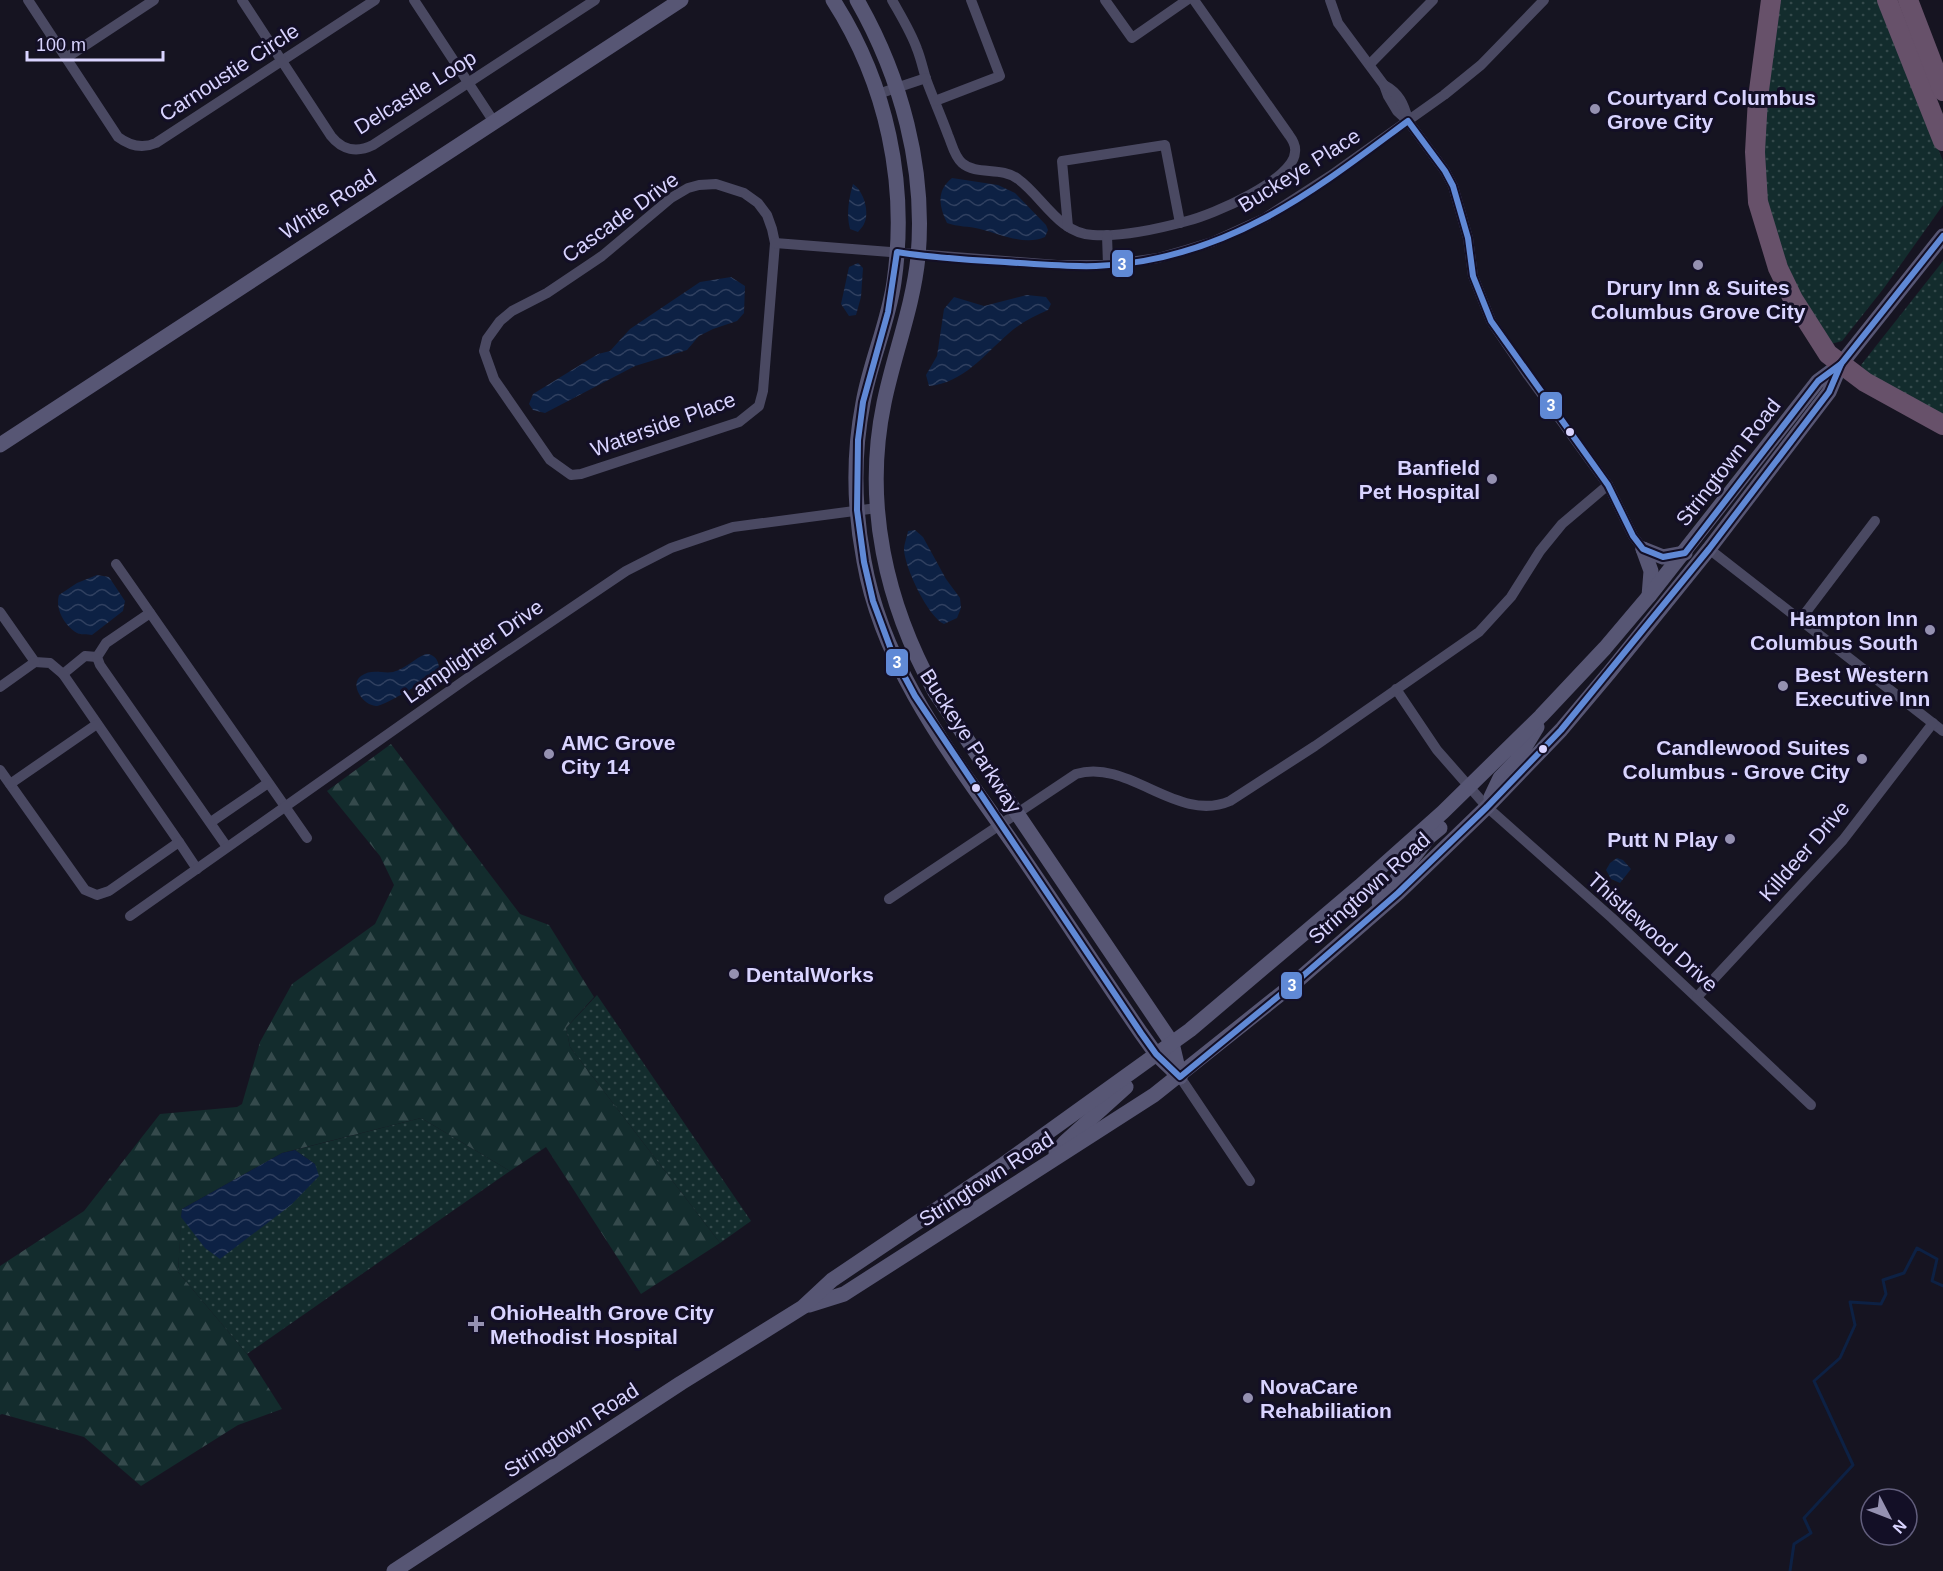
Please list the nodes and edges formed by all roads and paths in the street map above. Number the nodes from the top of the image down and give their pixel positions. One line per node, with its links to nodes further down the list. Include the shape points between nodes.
1 (28, 0): 21 (street, Carnoustie Circle)
2 (154, 0): 21 (street)
3 (242, 0): 22 (street, Delcastle Loop)
4 (375, 0): 22 (street, Carnoustie Circle)
5 (414, 0): 25 (street)
6 (596, 0): 25 (street, Delcastle Loop)
7 (681, 0): 31 (main road, White Road)
8 (833, 0): 28 (main road, Buckeye Parkway, via 864,56)
9 (857, 0): 26 (main road, Buckeye Parkway)
10 (971, 0): 29 (street, via 1000,76)
11 (1105, 0): 12 (street, via 1132,38)
12 (1186, 0)
13 (1194, 0): 33 (street, via 1289,135 1295,151 1291,162 1274,180 1219,210)
14 (1330, 0): 23 (street, via 1338,23)
15 (1432, 0): 23 (street)
16 (1544, 0): 30 (street, Buckeye Place, via 1481,64)
17 (1771, 0): 42 (highway, via 1758,98 1758,202 1778,268 1793,300 1828,354)
18 (1887, 0): 32 (highway)
19 (1908, 0): 27 (highway)
20 (894, 1): 24 (street)
21 (66, 58): 22 (street, Carnoustie Circle, via 118,137 142,147 156,143)
22 (282, 61): 25 (street, Delcastle Loop, via 331,136 343,147 354,150 373,145)
23 (1370, 64): 30 (street, via 1404,104)
24 (926, 78): 26 (street); 29 (street)
25 (468, 83): 31 (street)
26 (897, 88): 28 (street); 39 (main road, Buckeye Parkway, via 916,174)
27 (1943, 91)
28 (878, 94): 38 (main road, Buckeye Parkway, via 895,169)
29 (935, 101): 34 (street, via 963,164 972,169 1001,171 1019,179)
30 (1408, 121): 40 (street, Buckeye Place, via 1265,218 1186,250); 46 (street, via 1453,186 1468,238 1473,276 1491,321)
31 (494, 122): 45 (main road, White Road)
32 (1943, 141)
33 (1180, 223): 34 (street, via 1165,145 1062,161); 35 (street)
34 (1068, 227): 35 (street, via 1091,236)
35 (1107, 235): 40 (street)
36 (1943, 236): 42 (main road, Stringtown Road)
37 (775, 243): 38 (street, Buckeye Place); 41 (street, Cascade Drive, via 767,215 744,193 716,184 688,188 603,256 506,315 492,329); 41 (street, Waterside Place, via 763,391 759,406 739,422 571,475 550,460 494,379)
38 (897, 252): 39 (street, Buckeye Place); 48 (main road, Buckeye Parkway, via 888,312 863,402 857,450)
39 (918, 255): 40 (street, Buckeye Place, via 1057,266); 47 (main road, Buckeye Parkway, via 884,404 878,445)
40 (1108, 265)
41 (484, 348)
42 (1841, 364): 43 (highway, via 1865,382); 44 (main road, Stringtown Road, via 1818,381); 51 (main road, Stringtown Road, via 1829,392)
43 (1943, 424)
44 (1773, 439): 51 (main road, via 1769,457 1705,540); 52 (main road, Stringtown Road)
45 (0, 445)
46 (1608, 485): 50 (street); 62 (street, via 1562,524 1540,550 1511,597 1479,632)
47 (877, 508): 48 (street, Lamplighter Drive); 73 (main road, Buckeye Parkway, via 890,587 913,649 935,692)
48 (857, 510): 71 (street, Lamplighter Drive, via 733,527 664,551 556,617); 75 (main road, Buckeye Parkway, via 868,582 893,655 927,716)
49 (1875, 521): 57 (street)
50 (1643, 549): 52 (main road, via 1663,557); 54 (main road, via 1651,571)
51 (1709, 549): 57 (street); 72 (main road, Stringtown Road, via 1561,730)
52 (1684, 552): 54 (main road, Stringtown Road)
53 (116, 564): 56 (street)
54 (1649, 596): 63 (main road, Stringtown Road)
55 (0, 612): 59 (street)
56 (150, 613): 58 (street, via 106,643); 68 (street)
57 (1800, 620): 64 (street)
58 (98, 657): 60 (street, via 85,656); 74 (street)
59 (35, 662): 60 (street, via 50,663); 61 (street)
60 (63, 674): 65 (street)
61 (0, 687)
62 (1396, 689): 70 (street, Thistlewood Drive, via 1437,750); 73 (street, via 1221,805 1193,804 1091,770 1076,774)
63 (1540, 716): 70 (main road, Stringtown Road); 72 (main road, via 1535,733 1500,778)
64 (1933, 723): 66 (street); 83 (street, Killdeer Drive, via 1843,840)
65 (97, 724): 69 (street); 77 (street)
66 (1943, 731)
67 (0, 770): 69 (street)
68 (268, 783): 71 (street); 74 (street)
69 (10, 784): 77 (street, via 85,890 97,895 109,891)
70 (1469, 788): 72 (street, Thistlewood Drive); 82 (main road, via 1459,810 1429,837 1382,895); 84 (main road, Stringtown Road, via 1353,892)
71 (285, 807): 76 (street); 78 (street, Lamplighter Drive)
72 (1487, 807): 82 (main road, Stringtown Road); 83 (street, Thistlewood Drive)
73 (1016, 814): 75 (street); 84 (main road, Buckeye Parkway)
74 (211, 822): 78 (street)
75 (1000, 825): 80 (street); 85 (main road, Buckeye Parkway)
76 (307, 838)
77 (179, 842): 79 (street)
78 (227, 847): 79 (street, Lamplighter Drive)
79 (197, 868): 81 (street, Lamplighter Drive)
80 (889, 899)
81 (130, 916)
82 (1371, 917): 86 (main road, Stringtown Road)
83 (1697, 997): 87 (street, Thistlewood Drive)
84 (1172, 1043): 85 (main road, Stringtown Road); 86 (main road, Buckeye Parkway)
85 (1159, 1058): 86 (main road, Buckeye Parkway); 88 (main road, via 1065,1142); 90 (main road, Stringtown Road, via 832,1280)
86 (1180, 1077): 88 (main road, Stringtown Road); 89 (street, Buckeye Parkway)
87 (1811, 1105)
88 (1045, 1166): 90 (main road, Stringtown Road, via 844,1294)
89 (1250, 1181)
90 (803, 1307): 91 (main road, Stringtown Road)
91 (394, 1571)

